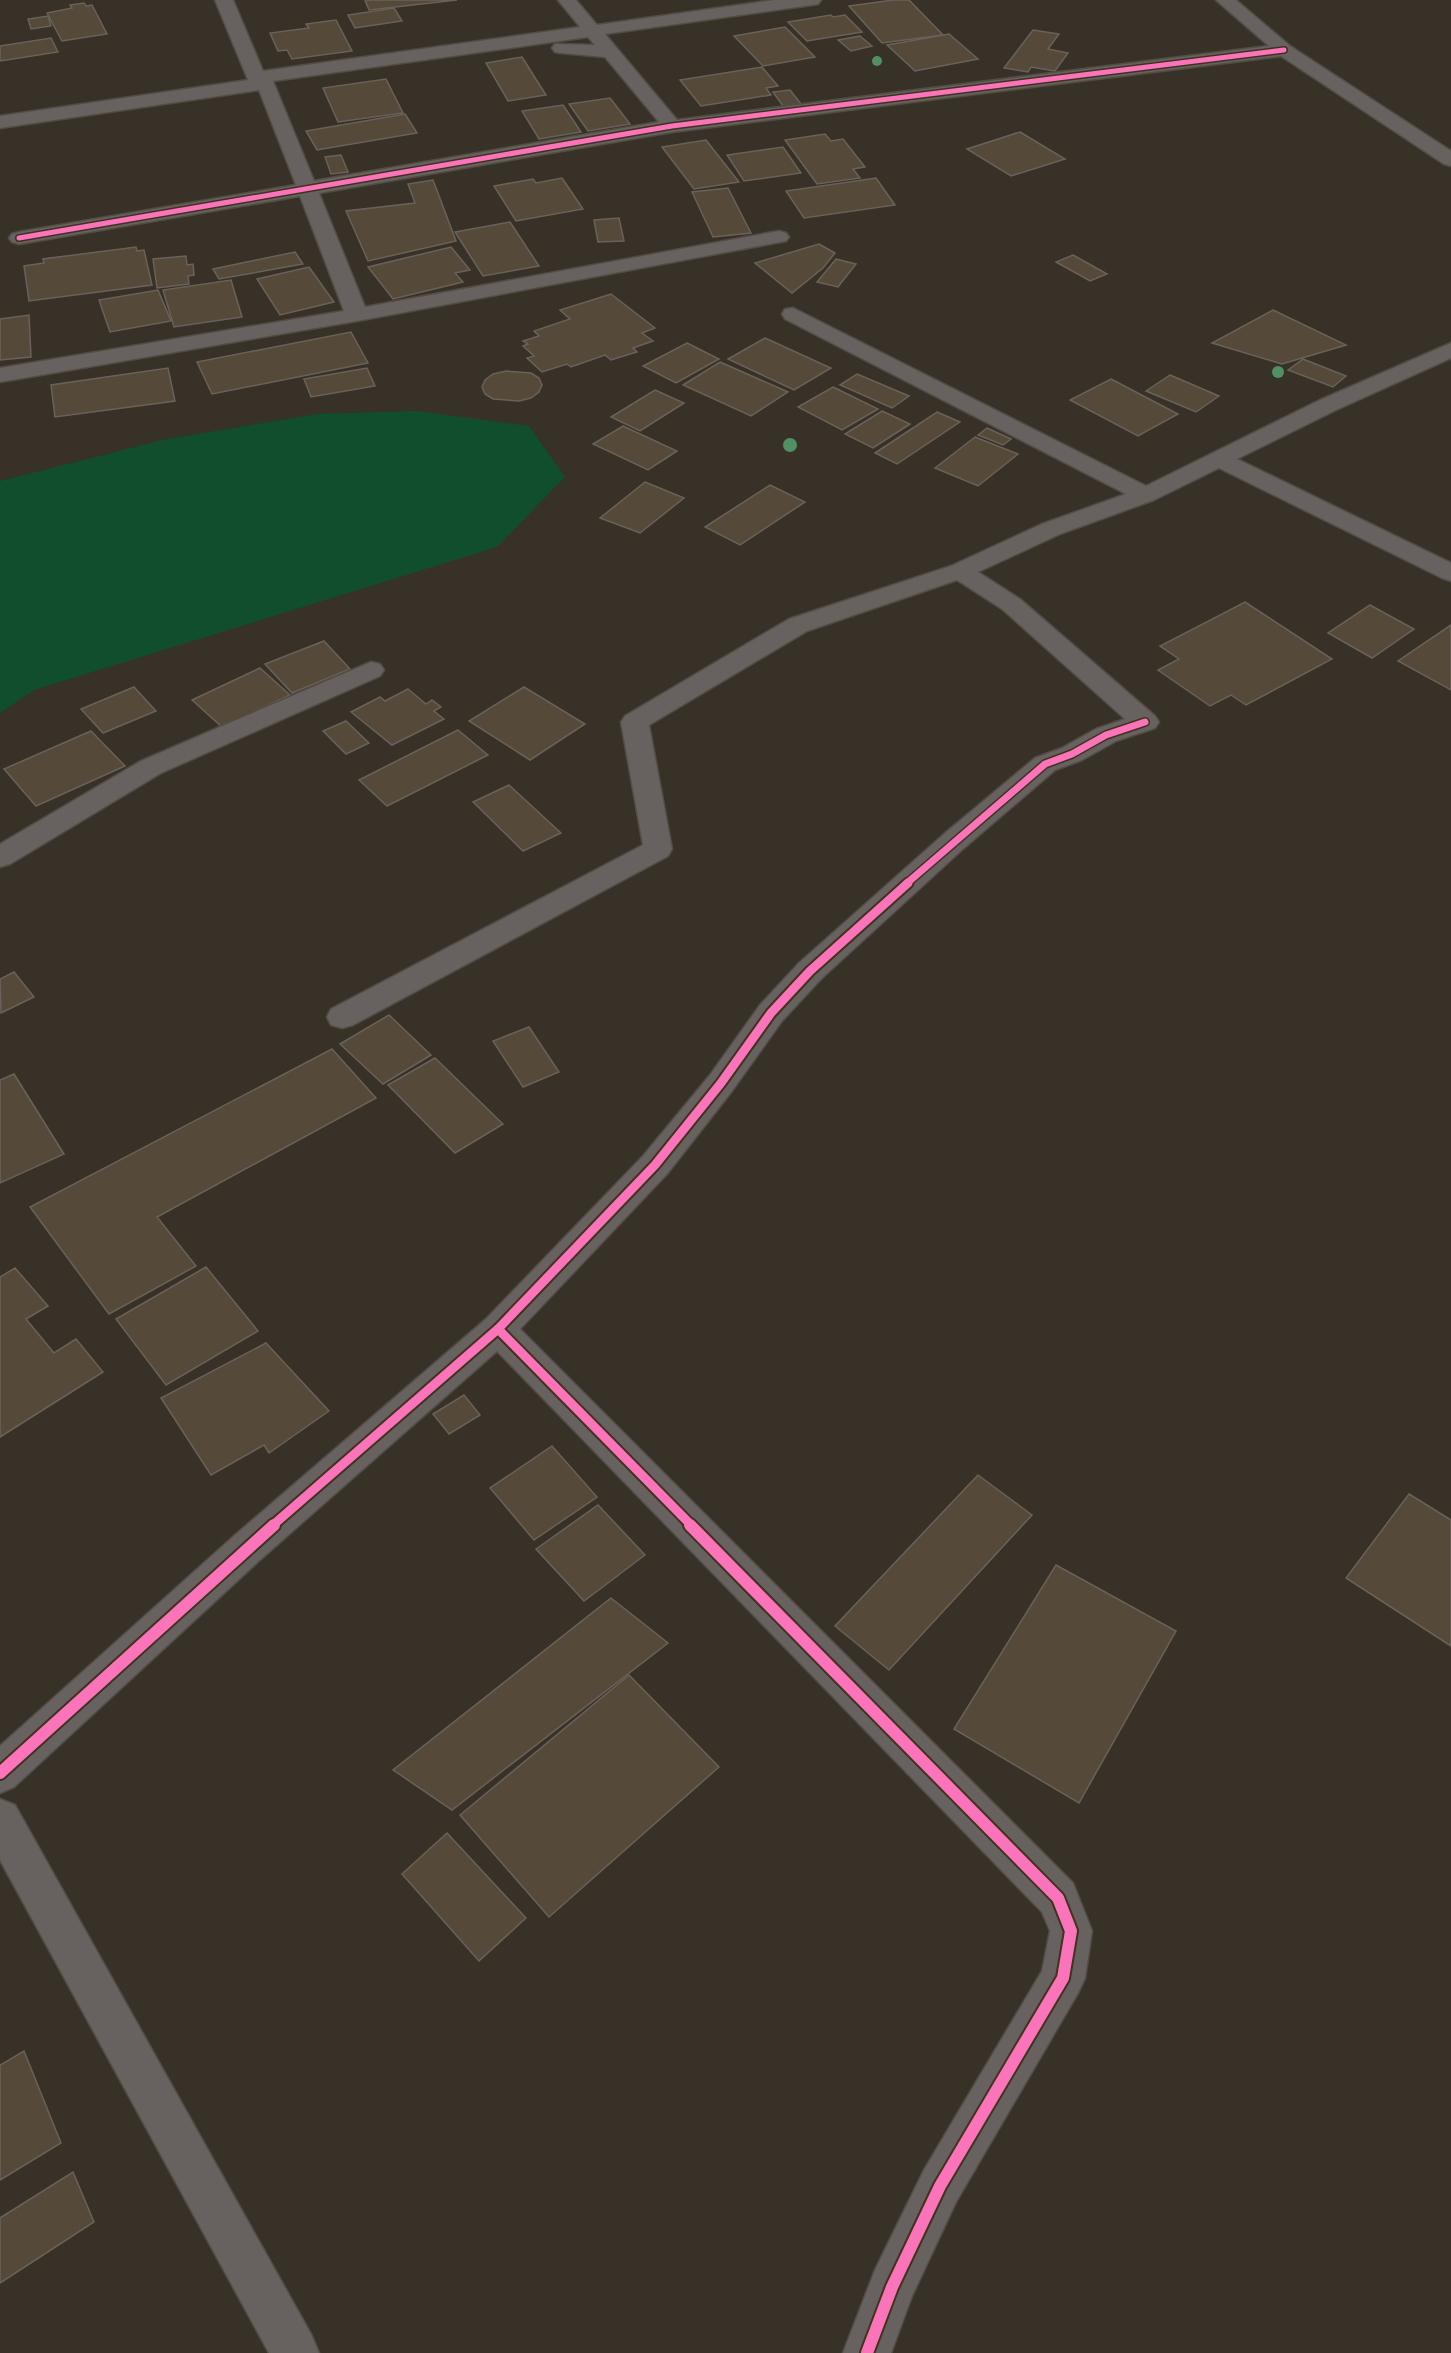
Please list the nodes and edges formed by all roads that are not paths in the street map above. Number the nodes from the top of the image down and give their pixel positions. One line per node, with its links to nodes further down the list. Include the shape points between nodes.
1 (224, 0): 8 (street)
2 (567, 0): 5 (street)
3 (812, 0): 5 (street)
4 (1225, 0): 6 (street)
5 (593, 30): 7 (street); 8 (street)
6 (1284, 50): 10 (street); 11 (street)
7 (612, 52): 8 (street, via 520,44); 10 (street)
8 (260, 82): 9 (street); 12 (street)
9 (0, 122)
10 (672, 126): 12 (street)
11 (1451, 160)
12 (306, 190): 14 (street); 16 (street)
13 (779, 237): 16 (street)
14 (20, 238)
15 (793, 314): 20 (street)
16 (357, 315): 18 (street)
17 (1451, 350): 19 (street)
18 (0, 375)
19 (1219, 459): 20 (street); 22 (street)
20 (1146, 495): 21 (street, via 1051,529)
21 (960, 571): 25 (street, via 798,625 636,722 657,849); 26 (street, via 1011,604 1145,722 1106,735 1045,764 810,971 771,1013 655,1165)
22 (1451, 573)
23 (371, 670): 24 (street, via 151,767)
24 (0, 857)
25 (342, 1017)
26 (498, 1329): 27 (street, via 248,1547); 30 (street, via 1058,1898 1071,1931 1063,1978 940,2186 892,2287)
27 (0, 1773)
28 (0, 1819): 29 (street)
29 (296, 2353)
30 (867, 2353)

